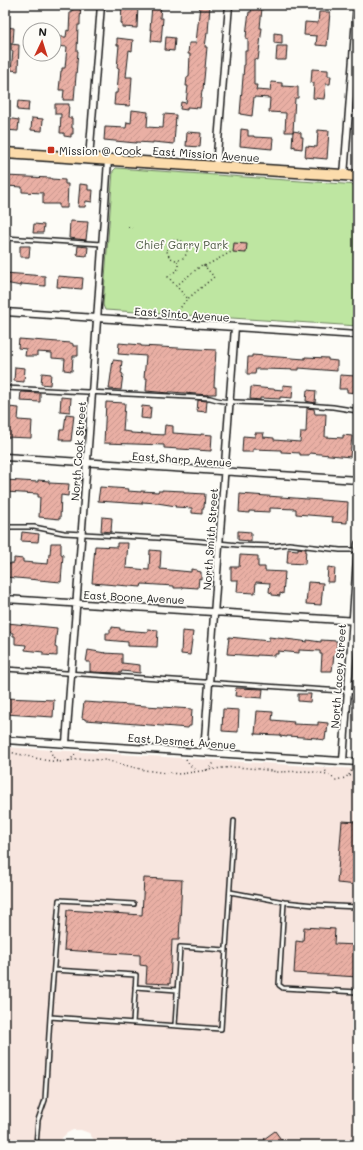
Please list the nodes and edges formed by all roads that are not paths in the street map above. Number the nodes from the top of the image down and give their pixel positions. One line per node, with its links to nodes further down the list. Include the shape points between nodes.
1 (101, 5): 5 (street)
2 (229, 5): 7 (street)
3 (357, 5): 8 (street)
4 (5, 153): 5 (main road, East Mission Avenue)
5 (89, 159): 6 (main road, East Mission Avenue)
6 (108, 160): 7 (main road, East Mission Avenue); 11 (street, North Cook Street)
7 (216, 167): 8 (main road, East Mission Avenue)
8 (344, 176): 9 (main road, East Mission Avenue)
9 (358, 176)
10 (5, 238): 11 (lane)
11 (102, 244): 13 (street, North Cook Street)
12 (5, 312): 13 (street, East Sinto Avenue)
13 (97, 318): 14 (street, East Sinto Avenue); 17 (street, North Cook Street)
14 (235, 327): 15 (street, East Sinto Avenue); 18 (street, North Smith Street)
15 (358, 335)
16 (5, 388): 17 (lane)
17 (92, 393): 18 (lane, via 210,398); 21 (street, North Cook Street)
18 (229, 402): 19 (lane, via 308,405); 22 (street, North Smith Street)
19 (358, 411)
20 (5, 457): 21 (street, East Sharp Avenue)
21 (87, 463): 22 (street, East Sharp Avenue); 25 (street, North Cook Street)
22 (224, 472): 23 (street, East Sharp Avenue); 26 (street, North Smith Street)
23 (358, 480)
24 (5, 527): 25 (lane, via 34,527)
25 (81, 535): 26 (lane); 30 (street, North Cook Street)
26 (219, 543): 28 (lane, via 256,546 289,544); 31 (street, North Smith Street)
27 (358, 544): 28 (street, North Lacey Street)
28 (358, 550): 32 (street, North Lacey Street)
29 (5, 599): 30 (street, East Boone Avenue)
30 (76, 604): 31 (street, East Boone Avenue); 34 (street, North Cook Street)
31 (215, 612): 32 (street, East Boone Avenue); 35 (street, North Smith Street)
32 (355, 621): 36 (street, North Lacey Street)
33 (5, 669): 34 (lane)
34 (71, 673): 35 (lane); 39 (street, North Cook Street)
35 (209, 683): 36 (lane); 40 (street, North Smith Street)
36 (347, 691): 37 (lane); 41 (street, North Lacey Street)
37 (358, 692)
38 (5, 740): 39 (street, East Desmet Avenue)
39 (66, 743): 40 (street, East Desmet Avenue)
40 (204, 752): 41 (street, East Desmet Avenue)
41 (343, 761): 42 (street, East Desmet Avenue)
42 (358, 762)
43 (234, 820): 44 (lane)
44 (230, 892): 45 (lane); 48 (lane)
45 (284, 902): 47 (lane); 52 (lane, via 280,986)
46 (134, 904): 49 (lane, via 59,900)
47 (358, 907)
48 (226, 950): 51 (lane, via 180,947); 55 (lane, via 221,1028)
49 (54, 970): 50 (lane, via 136,975); 53 (lane)
50 (135, 987): 51 (lane); 54 (lane)
51 (177, 990): 55 (lane)
52 (358, 992)
53 (50, 1017): 54 (lane); 56 (lane, via 45,1100 38,1120)
54 (133, 1023): 55 (lane)
55 (175, 1025)
56 (36, 1145)

